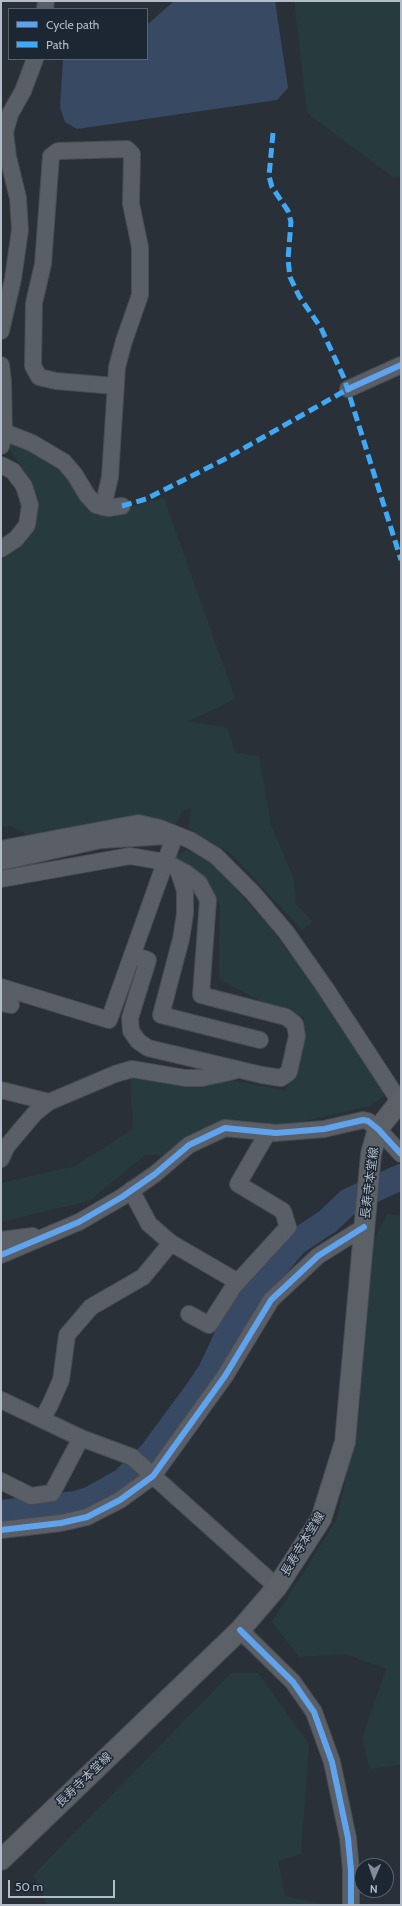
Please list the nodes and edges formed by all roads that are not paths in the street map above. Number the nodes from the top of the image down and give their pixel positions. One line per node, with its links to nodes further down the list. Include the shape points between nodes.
1 (35, 60): 2 (street, via 23,91 10,114 6,132 8,157 18,198 20,230 13,279)
2 (1, 331)
3 (1, 365): 5 (street)
4 (401, 365): 7 (street)
5 (2, 381): 8 (street)
6 (116, 386): 6 (street, via 117,367 140,295 142,275 140,247 131,204 132,154 127,149 58,151 50,156 43,264 34,303 33,366 39,377); 10 (street, via 110,477)
7 (348, 389)
8 (2, 436): 10 (street, via 32,444 64,462 87,496 96,505)
9 (1, 465): 12 (street, via 13,471 24,486 30,505 27,525 16,539)
10 (103, 506): 11 (street)
11 (122, 506)
12 (1, 549)
13 (176, 835): 14 (street, via 138,823); 15 (street, via 101,840); 16 (street); 23 (street, via 190,840 216,856 258,898 286,932 326,989)
14 (1, 849)
15 (1, 862)
16 (172, 865): 17 (street, via 130,856); 18 (street); 20 (street, via 184,891 185,914 161,1015); 21 (street, via 200,883 208,900 201,995 286,1017 295,1024 297,1036 289,1072 281,1078)
17 (1, 880)
18 (132, 955): 19 (street, via 109,1020); 21 (street, via 148,960 130,1018 131,1031 138,1041 148,1048)
19 (1, 987)
20 (260, 1040)
21 (239, 1070): 24 (street, via 202,1078 185,1078 132,1069)
22 (1, 1090): 24 (street)
23 (400, 1101): 25 (main road, 長寿寺本堂線)
24 (49, 1102): 28 (street, via 35,1113 7,1146)
25 (378, 1129): 26 (street, via 368,1121 359,1120 324,1129); 27 (street); 30 (main road, 長寿寺本堂線, via 371,1154)
26 (268, 1132): 29 (street, via 225,1128 189,1145); 35 (street, via 238,1184 283,1211 288,1226)
27 (401, 1154)
28 (1, 1159)
29 (132, 1190): 31 (street, via 79,1222); 33 (street, via 149,1224)
30 (364, 1227): 40 (street, via 318,1256 271,1300 225,1376); 43 (main road, 長寿寺本堂線, via 345,1442 321,1519)
31 (52, 1234): 32 (street); 34 (street)
32 (1, 1240)
33 (171, 1242): 35 (street); 38 (street, via 143,1277 91,1307 67,1335 61,1380)
34 (1, 1255)
35 (238, 1282): 36 (street, via 209,1325)
36 (189, 1314)
37 (1, 1400): 38 (street)
38 (42, 1419): 39 (street)
39 (81, 1438): 40 (street, via 132,1457); 41 (street, via 52,1493 31,1496)
40 (153, 1476): 42 (street, via 120,1500 87,1518); 43 (street)
41 (1, 1481)
42 (1, 1530)
43 (277, 1588): 44 (main road, 長寿寺本堂線)
44 (240, 1630): 45 (main road, 長寿寺本堂線); 46 (street, via 293,1682 314,1712 321,1729 332,1762 348,1838)
45 (1, 1860)
46 (351, 1905)

